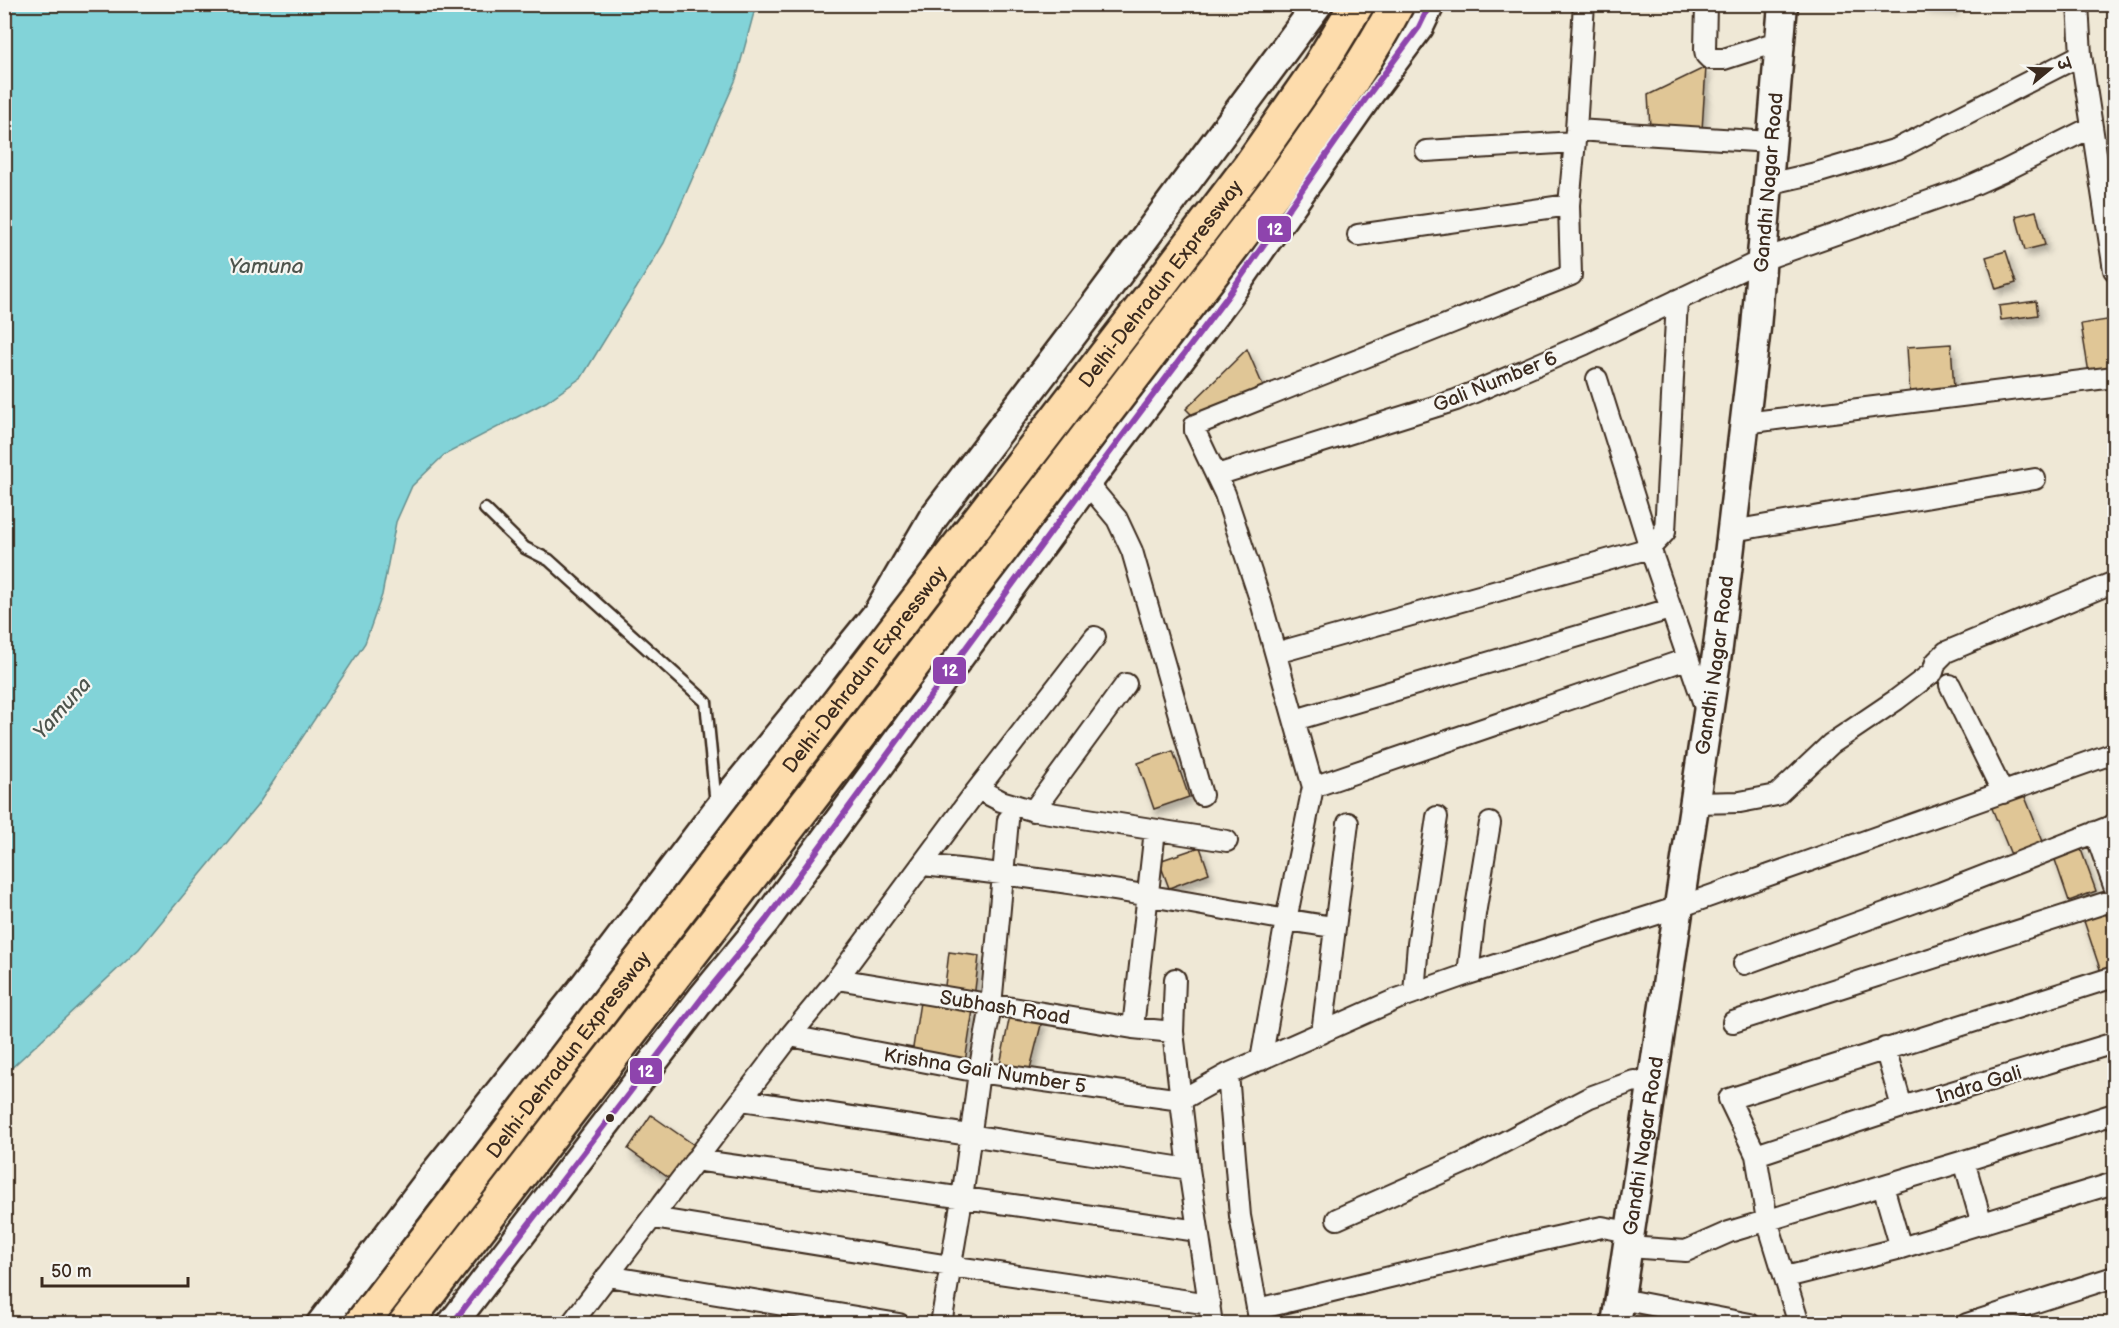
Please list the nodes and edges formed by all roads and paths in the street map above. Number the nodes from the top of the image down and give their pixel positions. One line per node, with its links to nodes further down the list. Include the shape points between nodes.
1 (1318, 4): 28 (street)
2 (1357, 4): 113 (highway, Delhi-Dehradun Expressway, bridge, via 1250,166 1158,288)
3 (1396, 4): 114 (highway, Delhi-Dehradun Expressway, bridge, via 1348,87 1278,187)
4 (1430, 4): 26 (street, via 1419,27 1227,297)
5 (1584, 4): 12 (street)
6 (1706, 4): 9 (street, via 1705,50 1710,58 1724,59)
7 (1783, 4): 9 (street, Gandhi Nagar Road)
8 (2078, 4): 10 (street)
9 (1780, 41): 13 (street, Gandhi Nagar Road)
10 (2081, 55): 11 (street); 15 (street, via 1897,149)
11 (2092, 127): 18 (street, Gali Number 6, via 1966,188); 19 (street)
12 (1575, 136): 13 (street); 14 (street); 16 (street)
13 (1771, 142): 15 (street, Gandhi Nagar Road)
14 (1426, 151)
15 (1768, 184): 18 (street, Gandhi Nagar Road)
16 (1569, 205): 17 (street); 24 (street, via 1571,275 1197,424 1195,431)
17 (1358, 235)
18 (1762, 260): 20 (street, Gali Number 6); 23 (street, Gandhi Nagar Road)
19 (2115, 270)
20 (1677, 300): 24 (street, Gali Number 6, via 1456,400); 30 (street, via 1665,532)
21 (2115, 377): 23 (street)
22 (1597, 380): 30 (street)
23 (1745, 423): 29 (street, Gandhi Nagar Road)
24 (1216, 475): 35 (street)
25 (2035, 479): 29 (street)
26 (1087, 483): 31 (street); 45 (street, via 1117,519 1132,551)
27 (485, 509): 48 (lane, via 525,548 549,560 706,702)
28 (933, 518): 31 (street); 48 (street, via 877,614)
29 (1732, 531): 39 (street, Gandhi Nagar Road)
30 (1650, 549): 33 (street); 35 (street)
31 (1015, 582): 97 (street, via 766,920)
32 (2115, 586): 46 (street, via 2112,583 1946,652 1933,672 1831,744 1776,795 1740,802)
33 (1671, 609): 36 (street); 40 (street)
34 (1095, 637): 43 (street)
35 (1276, 653): 40 (street)
36 (1687, 659): 39 (street); 42 (street)
37 (1126, 684): 47 (street)
38 (1950, 685): 44 (street)
39 (1708, 715): 46 (street, Gandhi Nagar Road)
40 (1295, 720): 42 (street)
41 (2115, 753): 44 (street)
42 (1313, 787): 63 (street)
43 (978, 789): 47 (street); 57 (street)
44 (2003, 793): 62 (street)
45 (1202, 795)
46 (1695, 803): 62 (street, Gandhi Nagar Road)
47 (1033, 811): 54 (street)
48 (716, 812): 89 (street, via 582,989)
49 (1437, 817): 70 (street)
50 (1008, 820): 58 (street)
51 (1348, 823): 64 (street)
52 (1490, 823): 66 (street)
53 (2115, 825): 55 (street)
54 (1155, 830): 56 (street); 60 (street)
55 (2094, 832): 59 (street); 65 (street)
56 (1227, 841)
57 (923, 865): 58 (street); 68 (street)
58 (1003, 874): 60 (street); 71 (street)
59 (2115, 886)
60 (1149, 895): 63 (street); 73 (street)
61 (2115, 900): 72 (street)
62 (1679, 907): 66 (street); 82 (street, Gandhi Nagar Road)
63 (1286, 921): 64 (street); 79 (street)
64 (1335, 927): 75 (street)
65 (1744, 964)
66 (1468, 974): 70 (street)
67 (2115, 977): 78 (street)
68 (837, 979): 71 (street, Subhash Road); 76 (street)
69 (1175, 979): 74 (street)
70 (1414, 993): 75 (street)
71 (991, 1006): 73 (street, Subhash Road); 80 (street)
72 (1733, 1022)
73 (1133, 1028): 74 (street, Subhash Road)
74 (1173, 1032): 84 (street)
75 (1322, 1033): 79 (street)
76 (790, 1036): 80 (street, Krishna Gali Number 5); 83 (street)
77 (2115, 1043): 85 (street, Indra Gali)
78 (1885, 1048): 85 (street); 88 (street, via 1729,1099)
79 (1262, 1060): 81 (street)
80 (979, 1072): 84 (street, Krishna Gali Number 5); 87 (street)
81 (1228, 1074): 84 (street); 110 (street, via 1240,1216)
82 (1652, 1083): 98 (street, via 1634,1082 1590,1097 1470,1160); 102 (street, Gandhi Nagar Road)
83 (742, 1100): 87 (street); 90 (street)
84 (1181, 1100): 92 (street)
85 (1902, 1107): 88 (street, Indra Gali)
86 (2115, 1114): 91 (street)
87 (970, 1136): 92 (street); 95 (street)
88 (1756, 1155): 99 (street)
89 (448, 1156): 97 (street); 112 (street)
90 (695, 1160): 95 (street); 96 (street)
91 (1964, 1161): 94 (street); 100 (street)
92 (1189, 1168): 101 (street)
93 (2115, 1183): 100 (street)
94 (1883, 1186): 99 (street); 103 (street)
95 (962, 1199): 101 (street); 104 (street)
96 (652, 1218): 104 (street); 105 (street)
97 (532, 1219): 115 (street)
98 (1337, 1219)
99 (1767, 1220): 102 (street, via 1686,1251); 106 (street)
100 (1982, 1224): 103 (street)
101 (1198, 1231): 109 (street)
102 (1629, 1239): 108 (street, Gandhi Nagar Road); 110 (street, via 1602,1227)
103 (1901, 1248): 106 (street)
104 (950, 1266): 109 (street); 118 (street)
105 (607, 1276): 116 (street); 117 (street)
106 (1786, 1277): 120 (street)
107 (2115, 1277): 121 (street)
108 (1618, 1311): 111 (street)
109 (1211, 1314)
110 (1259, 1316)
111 (1714, 1319): 119 (street)
112 (321, 1323)
113 (361, 1323)
114 (405, 1323)
115 (452, 1323)
116 (571, 1323)
117 (899, 1323)
118 (941, 1323)
119 (1750, 1323)
120 (1799, 1323)
121 (1967, 1323)

